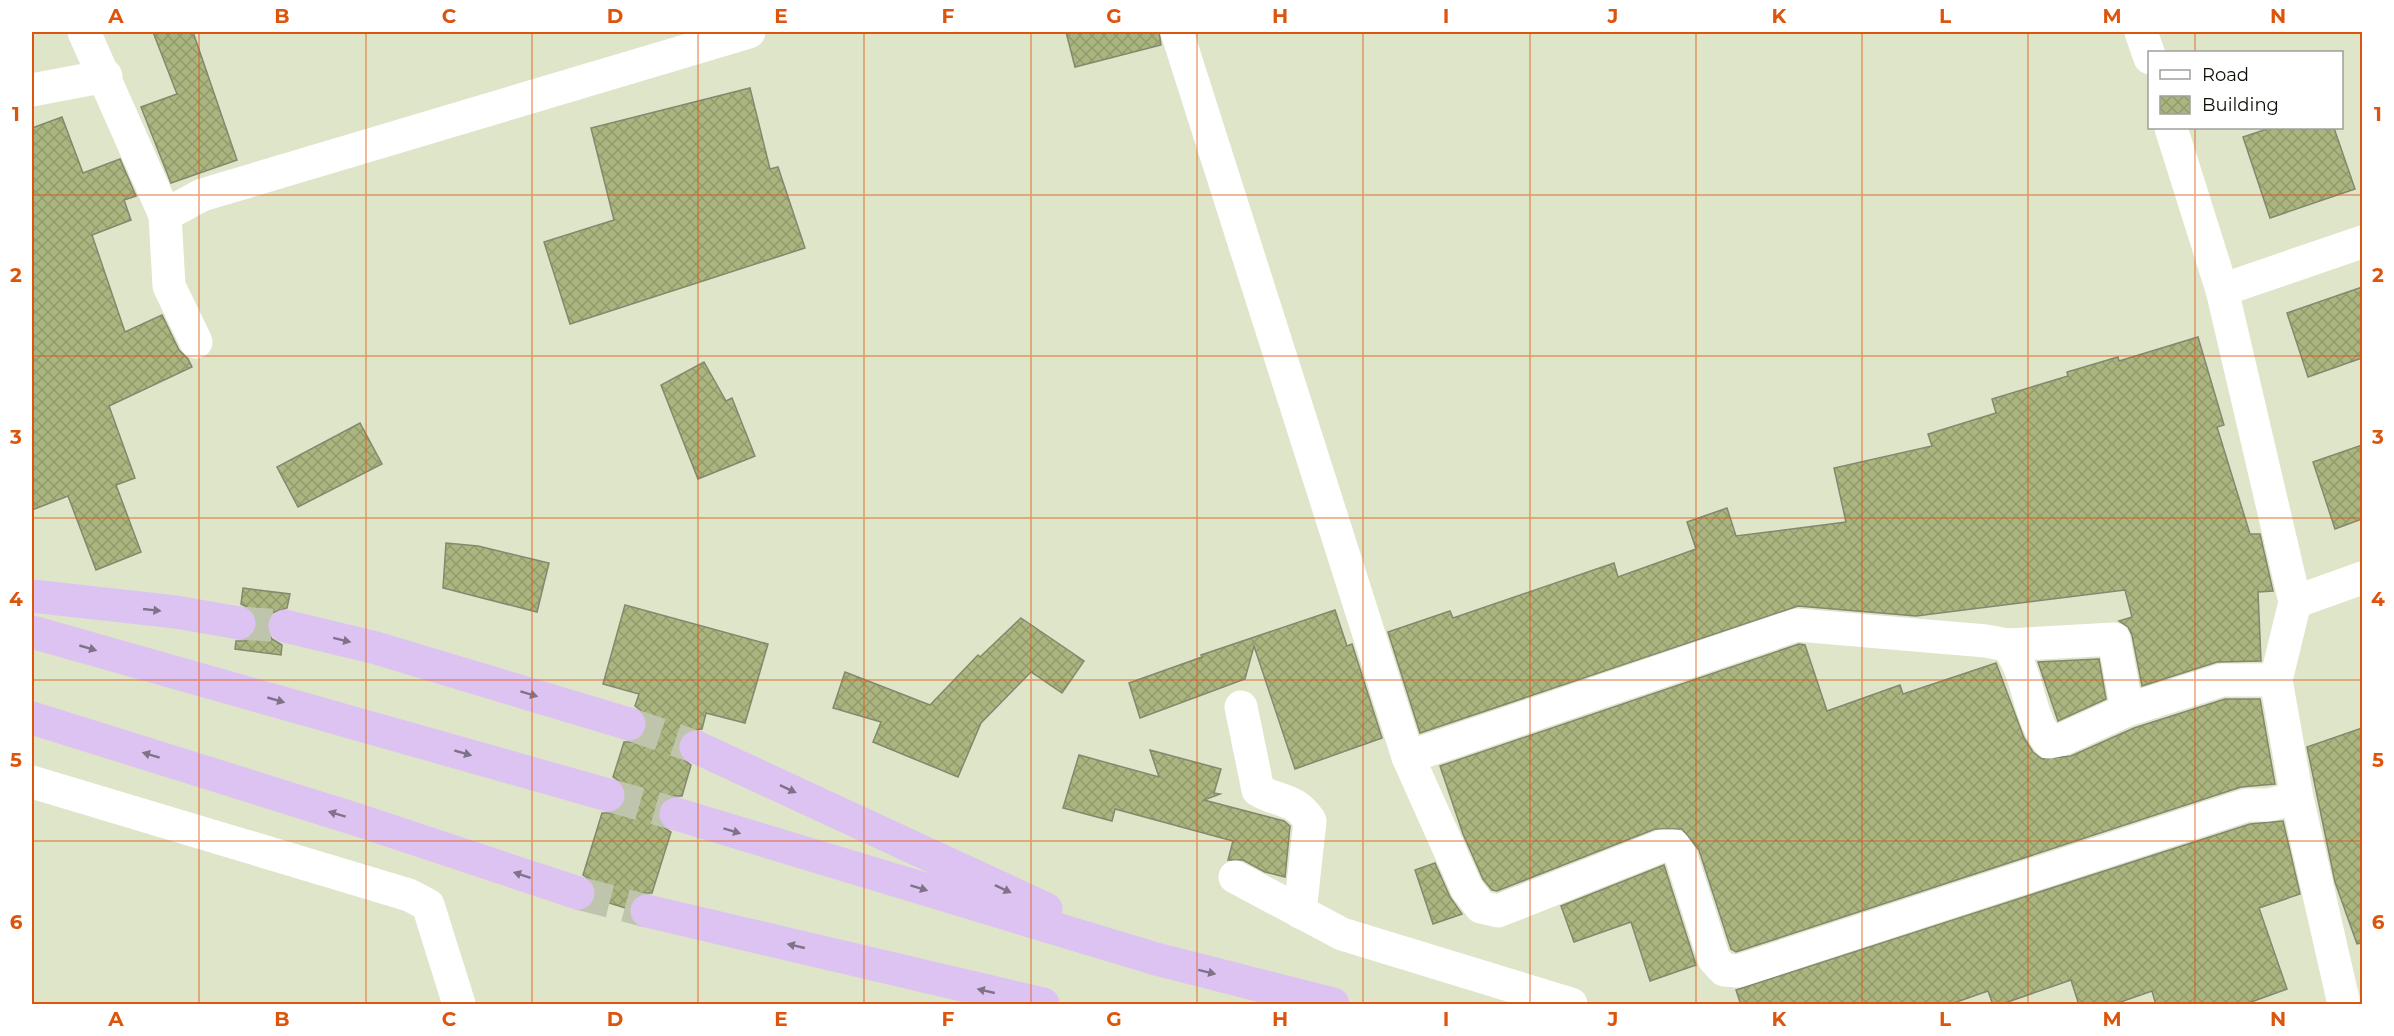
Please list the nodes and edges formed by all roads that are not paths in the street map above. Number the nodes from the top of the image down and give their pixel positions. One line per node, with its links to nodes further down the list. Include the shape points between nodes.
1 (84, 32): 6 (street)
2 (748, 32): 9 (street, via 202,195)
3 (1177, 32): 26 (street)
4 (2141, 32): 5 (street)
5 (2148, 52)
6 (106, 76): 7 (street); 9 (street)
7 (32, 90)
8 (2171, 129): 11 (street)
9 (165, 215): 12 (street, via 169,286)
10 (2362, 242): 11 (street)
11 (2222, 290): 15 (street)
12 (196, 342)
13 (2362, 578): 15 (street)
14 (32, 596): 16 (highway, one-way to 16)
15 (2295, 602): 20 (street)
16 (239, 623)
17 (285, 626): 24 (highway, one-way to 24, via 376,648)
18 (32, 632): 28 (highway, one-way to 28)
19 (2007, 645): 22 (street, via 2114,639); 22 (street, via 2018,660 2037,727 2049,742); 26 (street, via 1797,625)
20 (2276, 680): 22 (street, via 2222,680); 29 (street)
21 (1241, 707): 34 (street, via 1258,790 1297,805 1310,821)
22 (2127, 710)
23 (32, 718): 32 (highway, one-way to 23)
24 (629, 724)
25 (696, 747): 35 (highway, one-way to 35)
26 (1408, 757): 29 (street, via 1467,889 1481,907 1498,911 1662,846 1674,846 1681,856 1714,959 1724,970 1738,971 2247,805)
27 (32, 783): 36 (street, via 409,895 428,905)
28 (608, 795)
29 (2297, 798): 40 (street)
30 (676, 814): 35 (highway, one-way to 35)
31 (1235, 877): 34 (street)
32 (578, 893)
33 (647, 911): 37 (highway, one-way to 33)
34 (1300, 912): 39 (street, via 1342,934)
35 (1156, 959): 38 (highway, one-way to 38)
36 (459, 1005)
37 (1043, 1005)
38 (1334, 1005)
39 (1571, 1005)
40 (2344, 1005)

